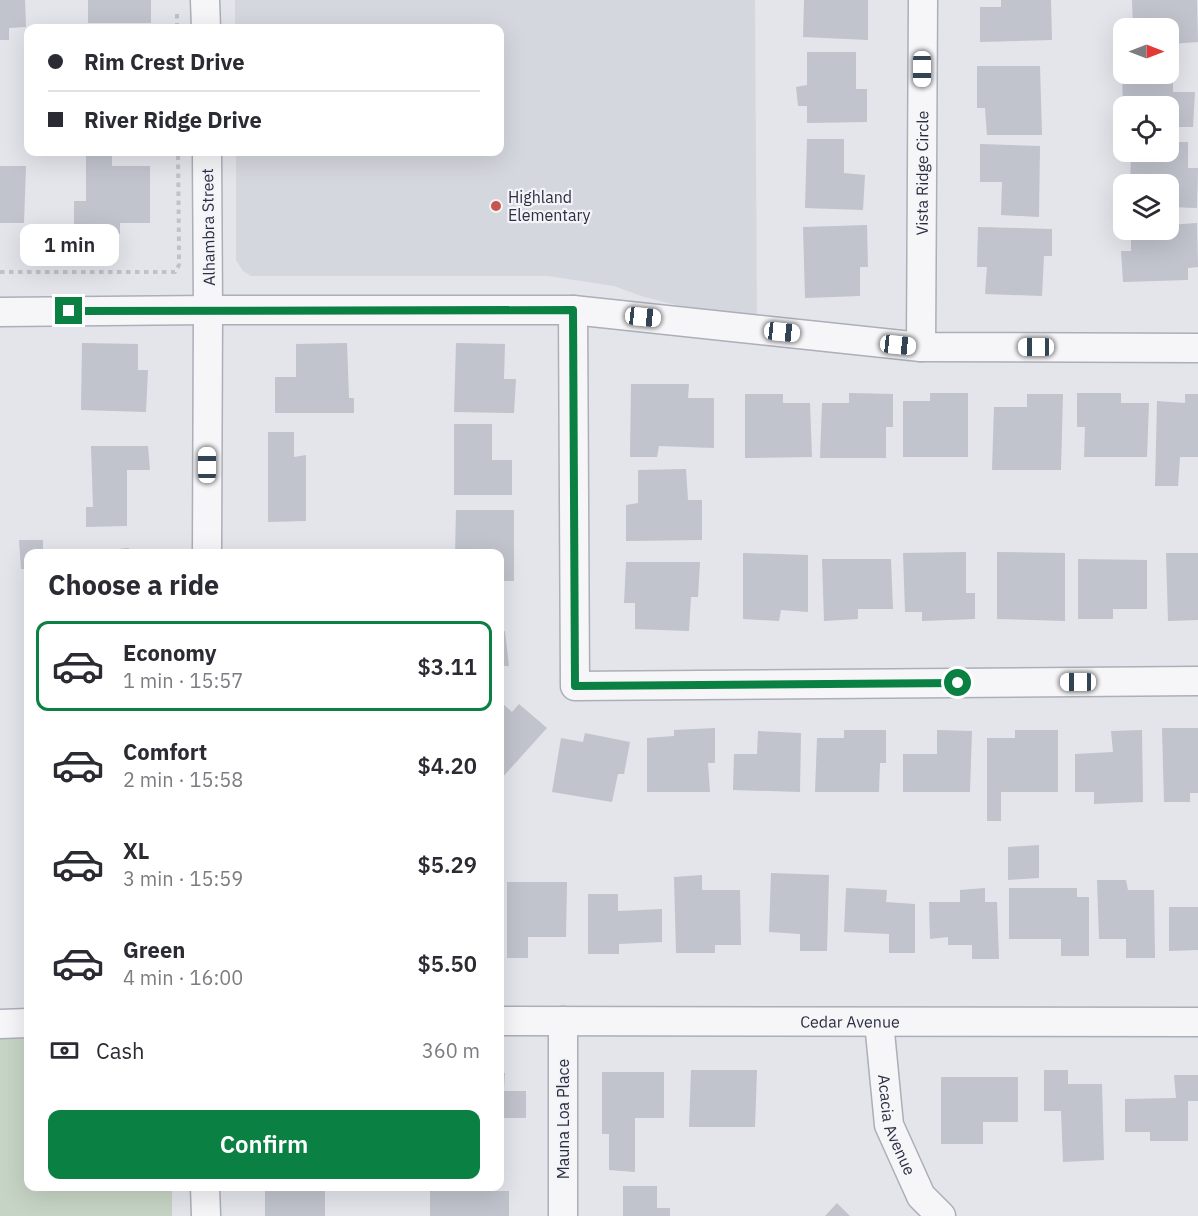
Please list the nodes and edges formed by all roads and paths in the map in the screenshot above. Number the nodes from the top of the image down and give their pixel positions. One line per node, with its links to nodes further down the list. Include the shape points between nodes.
1 (205, 0): 3 (street)
2 (922, 0): 10 (street, Vista Ridge Circle)
3 (206, 24)
4 (178, 156): 6 (path, via 179,265 175,272)
5 (207, 156): 7 (street, Alhambra Street)
6 (0, 272)
7 (208, 310): 8 (street); 9 (street); 12 (street, Alhambra Street)
8 (573, 310): 10 (street); 13 (street, via 575,686)
9 (0, 312)
10 (921, 347): 11 (street)
11 (1198, 348)
12 (207, 549)
13 (1198, 681)
14 (504, 1021): 15 (street, Cedar Avenue)
15 (563, 1022): 16 (street, Cedar Avenue); 22 (street, Mauna Loa Place)
16 (879, 1022): 17 (street, Cedar Avenue); 23 (street, Acacia Avenue, via 889,1125 921,1196)
17 (1198, 1022)
18 (24, 1023): 19 (street)
19 (0, 1024)
20 (205, 1191): 21 (street)
21 (206, 1216)
22 (563, 1216)
23 (941, 1216)

